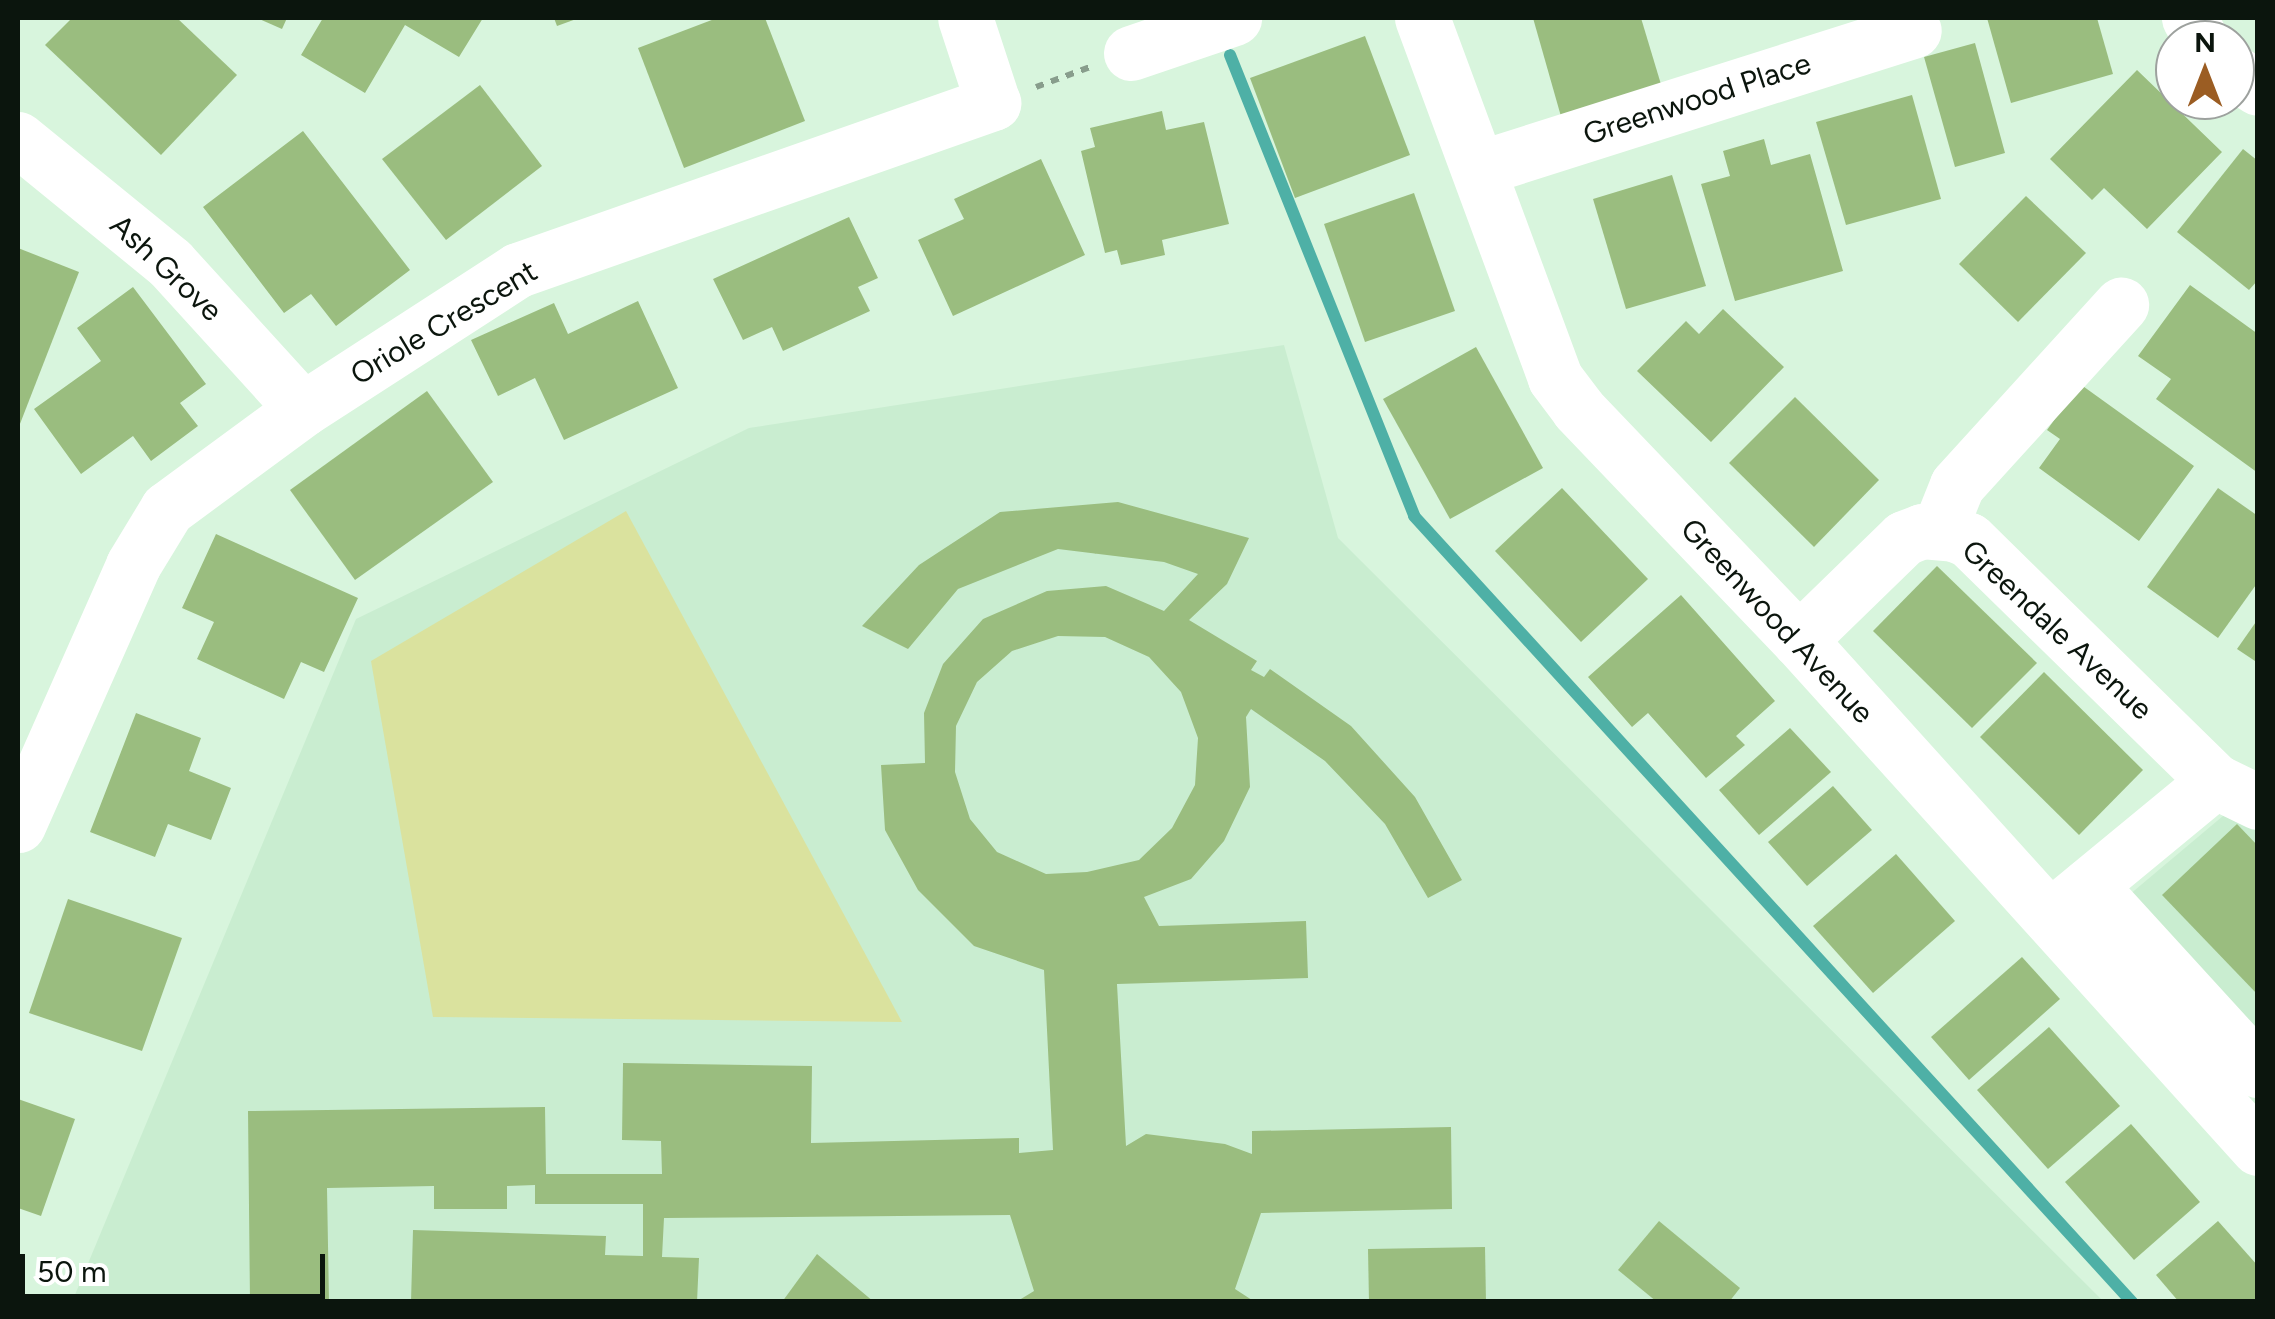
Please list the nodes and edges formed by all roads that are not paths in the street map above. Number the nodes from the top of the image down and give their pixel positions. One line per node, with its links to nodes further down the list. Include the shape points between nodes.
1 (965, 18): 9 (street, Oriole Crescent, via 993,103 518,270)
2 (1234, 18): 5 (street)
3 (1422, 18): 7 (street, Greenwood Avenue)
4 (1914, 30): 7 (street, Greenwood Place)
5 (1131, 53)
6 (18, 139): 9 (street, Ash Grove, via 170,263)
7 (1480, 168): 11 (street, Greenwood Avenue, via 1555,378)
8 (2121, 305): 10 (street, via 1957,485)
9 (303, 409): 13 (street, Oriole Crescent, via 168,509 134,565)
10 (1939, 530): 11 (street, Greendale Avenue, via 1904,538); 12 (street, Greendale Avenue, via 1969,540)
11 (1799, 640): 15 (street, Greenwood Avenue)
12 (2236, 791): 14 (street, Greendale Avenue)
13 (18, 825)
14 (2089, 885): 15 (street, Greendale Avenue); 16 (street)
15 (2048, 920): 17 (street, Greenwood Avenue)
16 (2258, 1070)
17 (2258, 1148)

